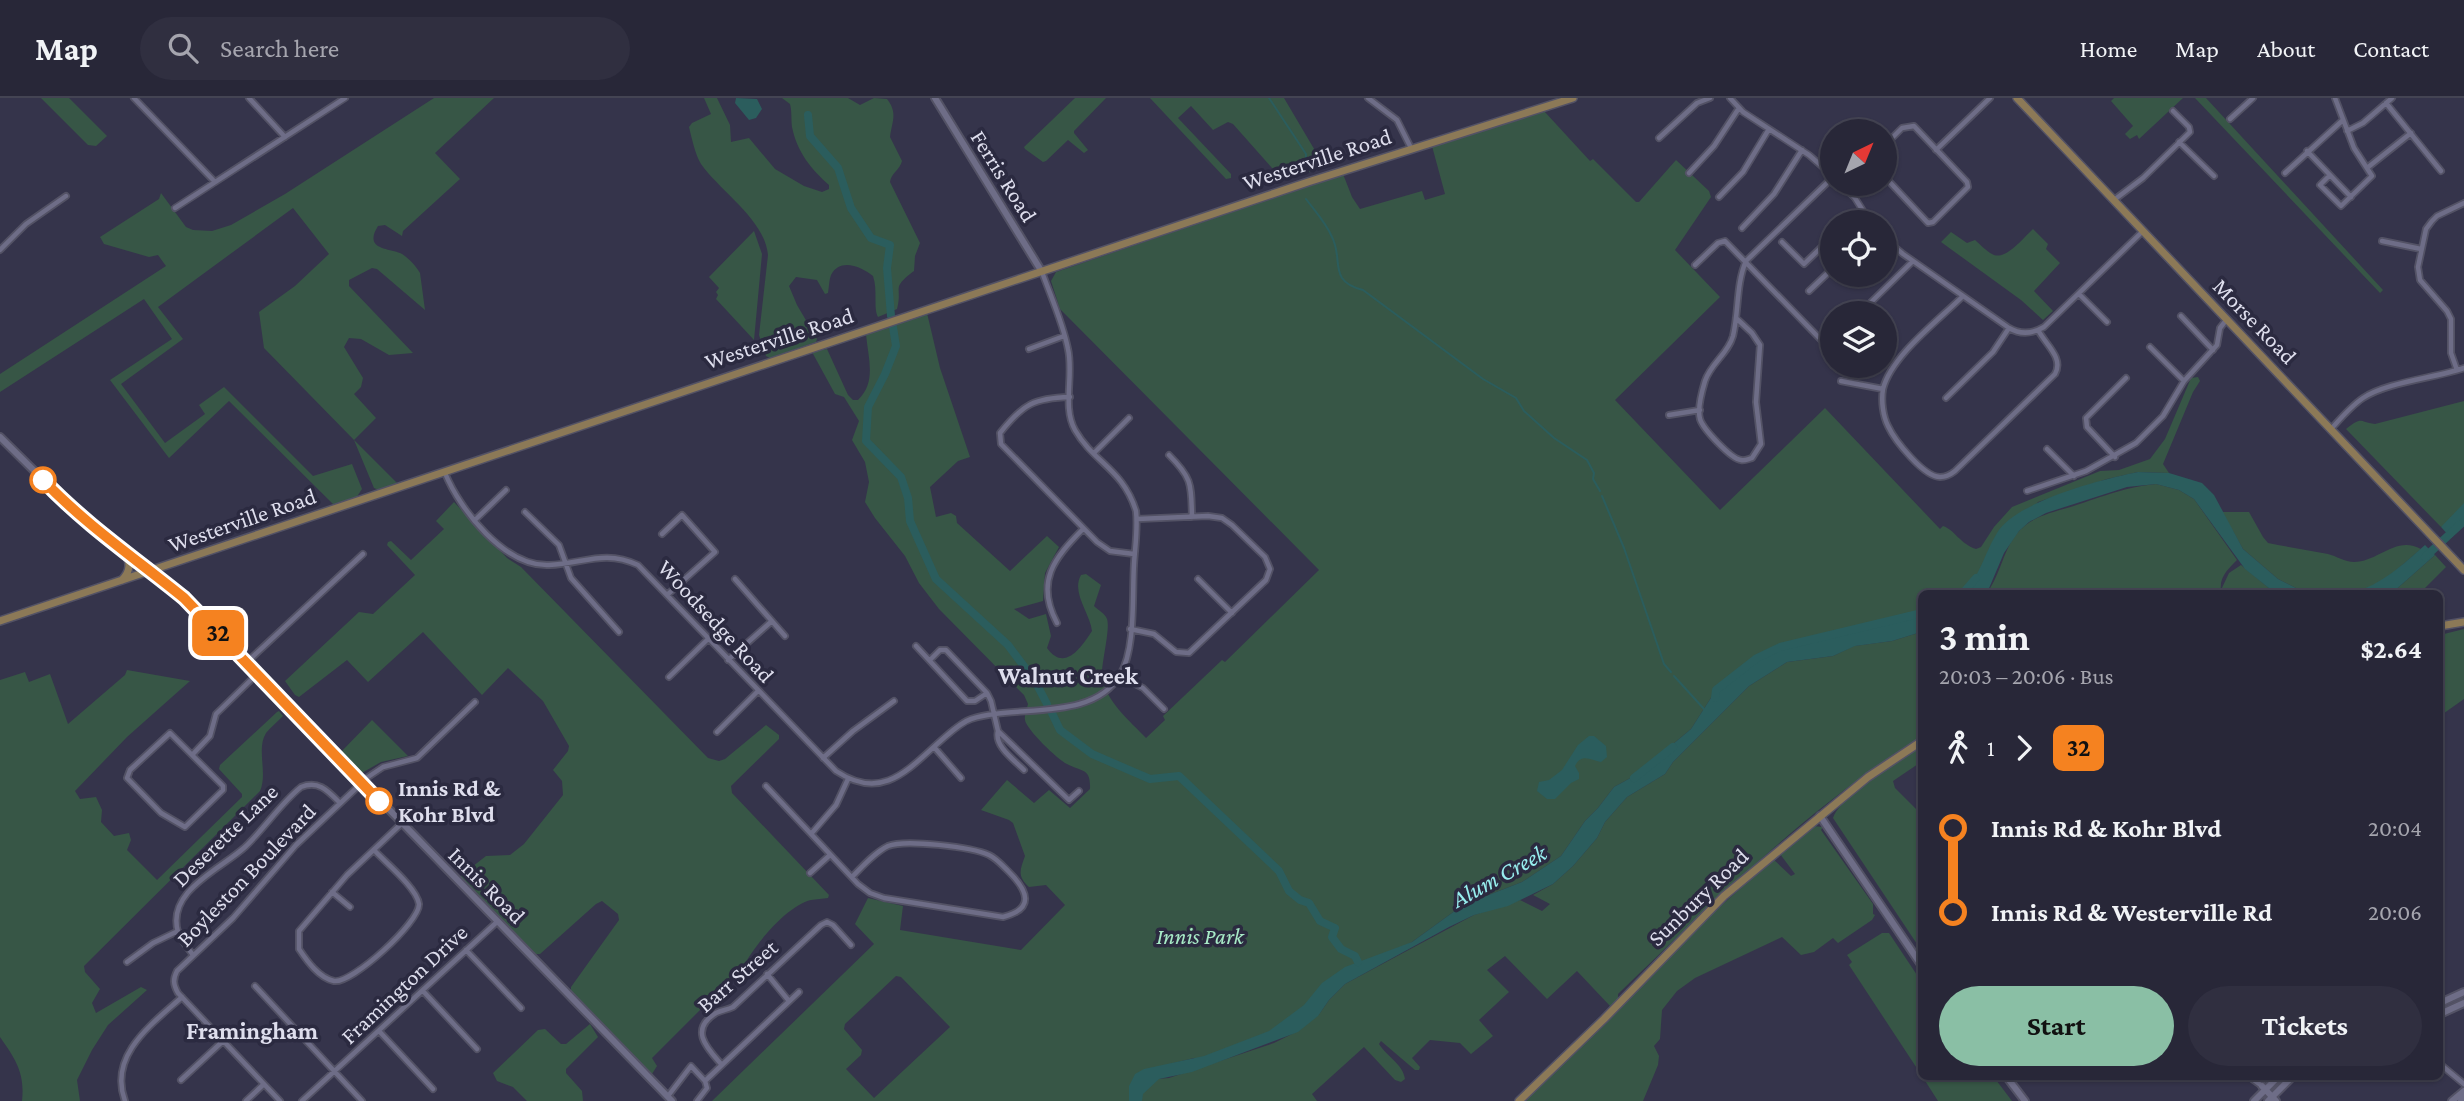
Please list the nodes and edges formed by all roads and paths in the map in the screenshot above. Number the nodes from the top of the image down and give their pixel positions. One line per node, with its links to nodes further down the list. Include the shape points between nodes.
1 (134, 98): 37 (street)
2 (248, 98): 23 (street)
3 (345, 98): 23 (street)
4 (935, 98): 59 (main road, Ferris Road)
5 (1368, 98): 26 (street, via 1397,120)
6 (1573, 98): 26 (main road, Westerville Road)
7 (1710, 98): 24 (street, via 1697,103)
8 (1730, 98): 15 (street)
9 (1990, 98): 27 (street)
10 (2017, 98): 44 (main road, Morse Road)
11 (2253, 98): 17 (street)
12 (2335, 98): 18 (street)
13 (2392, 98): 14 (street)
14 (2386, 103): 20 (street); 22 (street)
15 (1739, 108): 19 (street); 33 (street)
16 (2173, 111): 25 (street, via 2190,130)
17 (2230, 119)
18 (2343, 120): 20 (street); 29 (street)
19 (1769, 129): 28 (street); 42 (street, via 1743,172)
20 (2347, 131): 31 (street)
21 (1897, 133): 27 (street, via 1911,125)
22 (2411, 133): 31 (street); 32 (street)
23 (285, 137): 37 (street)
24 (1660, 138)
25 (2179, 142): 36 (street); 44 (street)
26 (1411, 148): 59 (main road, Westerville Road)
27 (1936, 149): 39 (street, via 1968,187 1928,223)
28 (1802, 150): 30 (street); 48 (street, via 1774,194)
29 (2307, 151): 34 (street); 35 (street)
30 (1820, 162)
31 (2367, 168): 43 (street, via 2372,176)
32 (2441, 171)
33 (1689, 173)
34 (2285, 173)
35 (2330, 175): 43 (street); 43 (street, via 2320,185 2342,206)
36 (2214, 176)
37 (215, 183): 46 (street)
38 (1820, 188): 56 (street)
39 (1897, 190)
40 (66, 196): 55 (street, via 26,224)
41 (1851, 196): 47 (street)
42 (1719, 197)
43 (2351, 197)
44 (2113, 200): 49 (main road, Morse Road)
45 (2464, 203): 54 (street, via 2431,221)
46 (175, 208)
47 (1863, 210)
48 (1742, 228)
49 (2143, 231): 62 (street); 67 (main road, Morse Road)
50 (2382, 241): 54 (street)
51 (1782, 242): 53 (street, via 1804,264)
52 (1897, 248): 57 (street)
53 (1820, 249)
54 (2421, 249): 77 (street, via 2420,280 2451,319 2451,353)
55 (0, 250)
56 (1746, 261): 58 (street, via 1725,241); 66 (street); 72 (street)
57 (1913, 261): 63 (street); 64 (street)
58 (1695, 265)
59 (1042, 272): 71 (street); 93 (main road, Westerville Road)
60 (1820, 280): 61 (street)
61 (1809, 291)
62 (2079, 294): 68 (street); 70 (street)
63 (1963, 296): 69 (street); 81 (street, via 1903,354)
64 (1872, 301)
65 (2181, 316): 75 (street)
66 (1736, 318): 84 (street, via 1729,348 1706,379); 84 (street, via 1757,338 1760,353 1756,402 1762,443 1752,458 1735,458 1704,428)
67 (2227, 319): 75 (street); 87 (main road, Morse Road)
68 (2107, 322)
69 (2009, 328): 70 (street, via 2024,333); 83 (street, via 1993,352)
70 (2038, 330): 81 (street, via 2058,360 2055,374 1948,476 1939,478 1922,469 1900,445 1887,425)
71 (1064, 336): 74 (street); 82 (street)
72 (1820, 339)
73 (2150, 347): 80 (street)
74 (1028, 349)
75 (2213, 350): 80 (street)
76 (2464, 368): 77 (street)
77 (2457, 370): 87 (street, via 2364,397)
78 (2126, 377): 92 (street, via 2085,421)
79 (1841, 381): 81 (street)
80 (2184, 381): 92 (street, via 2156,424)
81 (1884, 389)
82 (1070, 397): 90 (street, via 1074,428); 101 (street, via 1043,398 1021,409 1000,435 1003,447)
83 (1945, 398)
84 (1700, 410): 85 (street)
85 (1669, 415)
86 (1129, 418): 90 (street)
87 (2331, 429): 107 (main road, Morse Road)
88 (0, 437): 103 (main road, Innis Road, via 84,520)
89 (2048, 449): 94 (street)
90 (1094, 453): 99 (street, via 1121,480)
91 (1169, 455): 98 (street, via 1188,477)
92 (2115, 457): 94 (street)
93 (445, 473): 100 (street, Woodsedge Road, via 453,493); 108 (main road, Westerville Road)
94 (2074, 476): 96 (street)
95 (506, 490): 100 (street)
96 (2027, 491)
97 (525, 512): 106 (street, via 559,545)
98 (1192, 517): 99 (street); 113 (street, via 1223,518 1265,557 1270,569 1266,580)
99 (1137, 519): 105 (street)
100 (475, 520): 106 (street, Woodsedge Road, via 520,560 533,565)
101 (1083, 528): 105 (street, via 1110,551); 117 (street, via 1058,554 1051,569 1048,603)
102 (662, 534): 112 (street, via 682,515 715,552)
103 (124, 551): 108 (main road, Innis Road); 111 (main road, via 129,571)
104 (363, 554): 126 (street)
105 (1134, 554): 119 (street)
106 (566, 563): 112 (street, Woodsedge Road, via 620,557 645,570); 120 (street, via 571,578)
107 (2464, 570)
108 (152, 571): 111 (main road, Westerville Road); 126 (main road, Innis Road)
109 (735, 579): 115 (street)
110 (1198, 579): 113 (street)
111 (122, 581): 114 (main road, Westerville Road)
112 (667, 595): 122 (street, Woodsedge Road)
113 (1232, 613): 119 (street, via 1189,653 1176,652 1154,634)
114 (0, 621)
115 (772, 621): 121 (street); 124 (street)
116 (2464, 622): 118 (main road)
117 (1057, 623)
118 (2443, 626)
119 (1130, 629): 128 (street)
120 (619, 632)
121 (785, 636)
122 (708, 639): 124 (street, Woodsedge Road); 129 (street)
123 (916, 646): 125 (street)
124 (728, 660): 130 (street, Woodsedge Road)
125 (930, 660): 131 (street, via 967,701); 131 (street, via 946,650)
126 (246, 663): 127 (main road, Innis Road)
127 (257, 674): 140 (street, via 216,714 210,736); 145 (main road, Innis Road)
128 (1119, 676): 134 (street, via 1143,688); 135 (street, via 1101,695 1079,705)
129 (668, 677)
130 (758, 691): 137 (street); 141 (street, Woodsedge Road)
131 (987, 693): 135 (street)
132 (894, 701): 141 (street)
133 (475, 702): 145 (street, Boyleston Boulevard, via 417,758 383,767)
134 (1164, 709)
135 (994, 714): 136 (street); 139 (street, via 967,720)
136 (998, 731): 142 (street, via 998,743); 147 (street, via 1069,800)
137 (717, 732)
138 (1918, 744): 149 (main road, Sunbury Road)
139 (934, 747): 143 (street); 144 (street, via 892,780 876,785)
140 (192, 754): 140 (street, via 170,733 127,775 161,813 185,827 223,790)
141 (823, 758): 144 (street, Woodsedge Road)
142 (1024, 770)
143 (961, 778)
144 (848, 779): 151 (street, via 836,805)
145 (362, 784): 148 (street, Boyleston Boulevard); 150 (main road, Innis Road)
146 (766, 786): 151 (street)
147 (1079, 791)
148 (341, 803): 159 (street, Deserette Lane, via 314,783 301,787 244,848 189,890 177,914); 162 (street, Boyleston Boulevard)
149 (1820, 816): 163 (main road); 202 (main road, Sunbury Road, via 1724,896)
150 (401, 824): 152 (street); 158 (main road, Innis Road)
151 (811, 834): 153 (street)
152 (374, 850): 156 (street); 156 (street, via 414,894 417,913 356,975 337,982 319,973 297,940 299,930)
153 (830, 855): 154 (street); 155 (street)
154 (810, 873)
155 (852, 877): 155 (street, via 890,845 914,842 983,853 1021,884 1026,899 1014,914 1003,917 884,898 870,893)
156 (332, 892): 157 (street)
157 (350, 907)
158 (498, 921): 161 (street, Framington Drive); 194 (main road, Innis Road)
159 (178, 932): 162 (street); 164 (street)
160 (851, 945): 165 (street, Barr Street, via 827,922)
161 (466, 950): 167 (street, Framington Drive); 174 (street)
162 (193, 955): 170 (street, Boyleston Boulevard, via 174,978)
163 (1918, 960)
164 (127, 962)
165 (767, 974): 171 (street); 179 (street, Barr Street, via 733,1007 707,1021 702,1031 706,1048)
166 (255, 986): 181 (street)
167 (422, 991): 176 (street, Framington Drive); 178 (street)
168 (799, 992): 171 (street)
169 (2464, 992): 172 (main road)
170 (182, 997): 177 (street); 196 (street, via 136,1040 125,1058 121,1077)
171 (789, 1001): 179 (street)
172 (2443, 1002)
173 (2464, 1003): 175 (main road)
174 (520, 1008)
175 (2443, 1013)
176 (379, 1031): 181 (street, Framington Drive); 192 (street)
177 (223, 1041): 182 (street); 189 (street)
178 (477, 1049)
179 (722, 1065): 188 (street)
180 (2443, 1066): 190 (street)
181 (335, 1072): 199 (street, Framington Drive); 200 (street)
182 (181, 1080)
183 (2009, 1080): 203 (main road)
184 (2252, 1080): 191 (street)
185 (2261, 1080): 191 (street)
186 (2274, 1080): 191 (main road)
187 (2289, 1080): 195 (main road)
188 (705, 1081): 194 (street, via 691,1066); 201 (street, via 707,1088)
189 (264, 1084): 197 (street); 198 (street)
190 (2464, 1084)
191 (2264, 1087): 195 (main road); 204 (main road)
192 (433, 1089)
193 (2464, 1091): 205 (main road)
194 (670, 1098)
195 (2272, 1099)
196 (125, 1101)
197 (246, 1101)
198 (280, 1101)
199 (302, 1101)
200 (362, 1101)
201 (697, 1101)
202 (1519, 1101)
203 (2025, 1101)
204 (2254, 1101)
205 (2452, 1101)

